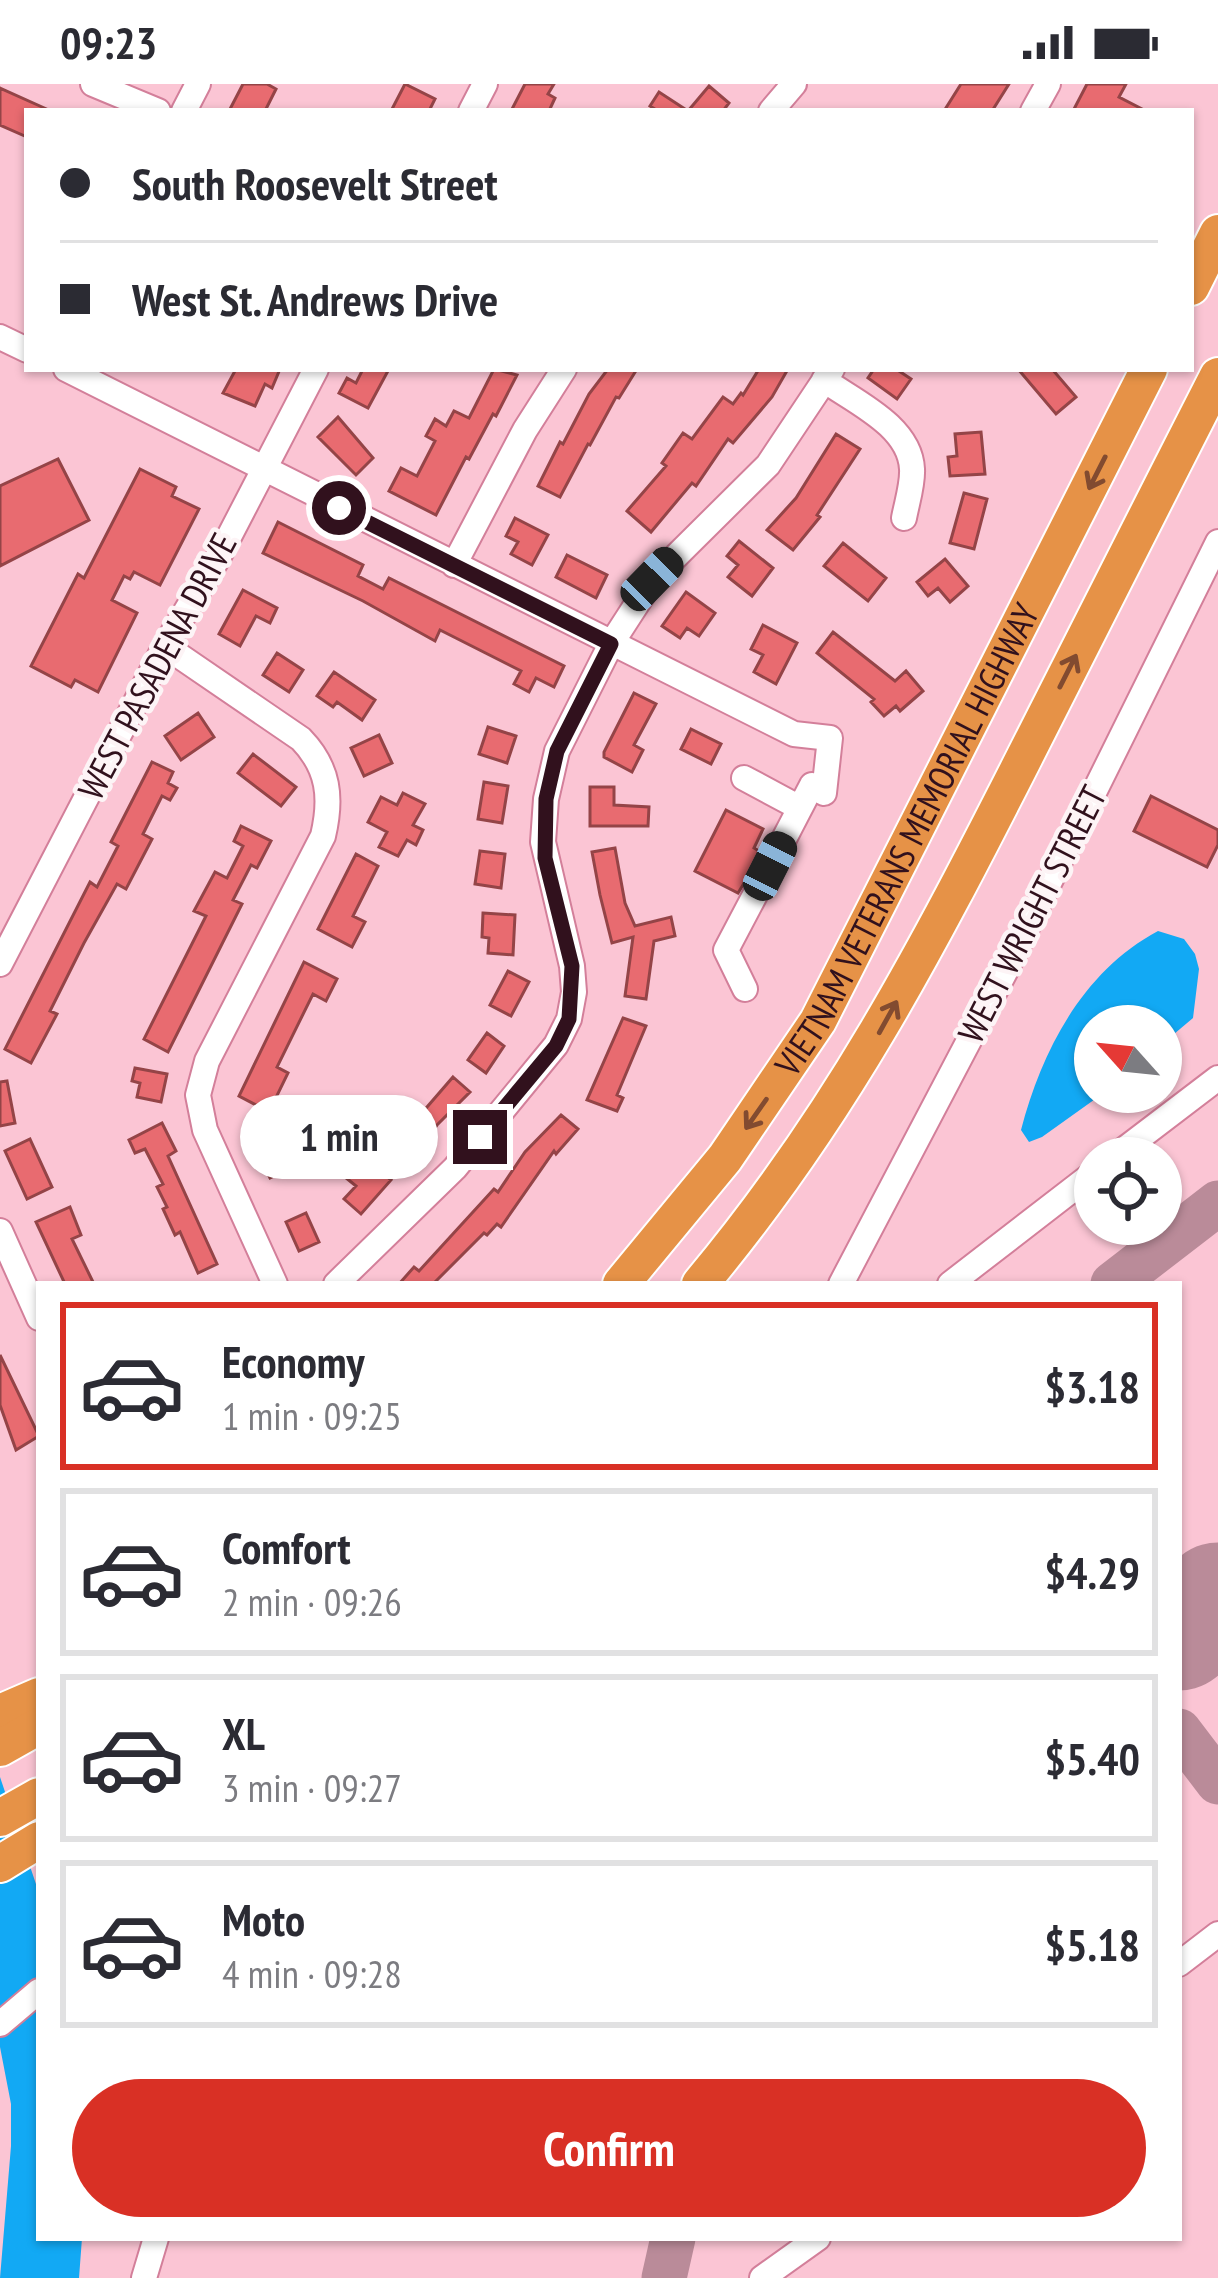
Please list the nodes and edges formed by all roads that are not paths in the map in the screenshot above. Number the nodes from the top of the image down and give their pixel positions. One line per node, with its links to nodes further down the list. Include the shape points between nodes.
1 (93, 84): 3 (street)
2 (794, 84): 4 (street)
3 (151, 108)
4 (774, 108)
5 (1218, 233): 6 (highway)
6 (1194, 280)
7 (72, 372): 13 (street)
8 (314, 372): 13 (street, WEST PASADENA DRIVE)
9 (562, 372): 16 (street)
10 (1148, 372): 31 (highway, VIETNAM VETERANS MEMORIAL HIGHWAY, one-way to 31, via 818,1021 725,1158)
11 (828, 375): 14 (street, via 908,448 913,472); 17 (street, via 767,464 652,579)
12 (1218, 376): 32 (highway, VIETNAM VETERANS MEMORIAL HIGHWAY, one-way to 12, via 802,1153 876,1040)
13 (262, 470): 16 (street); 18 (street, WEST PASADENA DRIVE)
14 (904, 518)
15 (1218, 542): 33 (street, WEST WRIGHT STREET)
16 (454, 565): 17 (street)
17 (611, 644): 20 (street, via 794,734 830,738 832,798 812,785); 30 (street, via 557,751 546,799 545,858 572,966 569,1019 556,1046 455,1168)
18 (165, 646): 23 (street, WEST PASADENA DRIVE); 29 (street, via 301,740 327,779 323,836 207,1061 198,1095 205,1130)
19 (744, 778): 20 (street)
20 (800, 808): 21 (street)
21 (770, 866)
22 (756, 892): 24 (street, via 726,950)
23 (0, 964)
24 (745, 989)
25 (1218, 1078): 26 (street)
26 (1141, 1137)
27 (1074, 1188): 34 (street)
28 (0, 1231): 35 (street)
29 (274, 1281)
30 (339, 1281)
31 (623, 1281)
32 (702, 1281)
33 (843, 1281)
34 (954, 1281)
35 (36, 1311)
36 (36, 1700): 37 (highway)
37 (13, 1732)
38 (36, 1842): 39 (highway)
39 (0, 1864)
40 (1218, 1934): 41 (street)
41 (1182, 1962)
42 (36, 1994): 43 (street)
43 (0, 2024)
44 (155, 2241): 46 (street)
45 (814, 2241): 47 (street)
46 (144, 2278)
47 (762, 2278)

